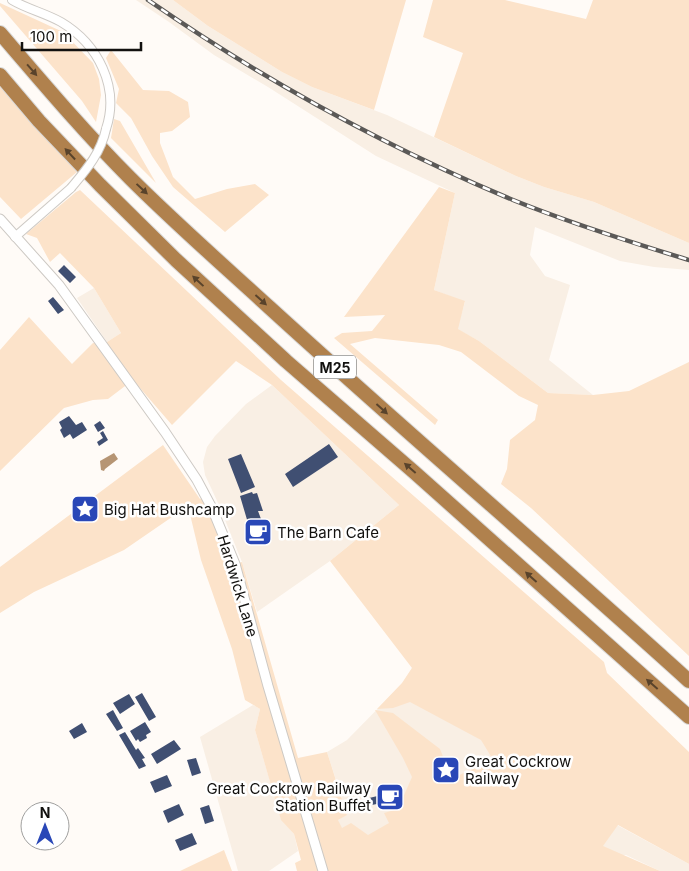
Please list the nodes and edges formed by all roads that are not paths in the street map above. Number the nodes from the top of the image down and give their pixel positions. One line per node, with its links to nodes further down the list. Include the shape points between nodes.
1 (12, 0): 5 (street, bridge, via 61,22 83,39 100,61 106,76 110,111 104,140 94,159 71,188)
2 (0, 33): 6 (highway, M25, one-way to 6, via 130,178 428,450)
3 (0, 75): 7 (highway, M25, one-way to 3, via 183,266 100,186)
4 (0, 219): 5 (street, Hardwick Lane)
5 (15, 236): 8 (street, Hardwick Lane, via 59,286 167,435 212,508 235,564)
6 (689, 681)
7 (689, 717)
8 (323, 871)

